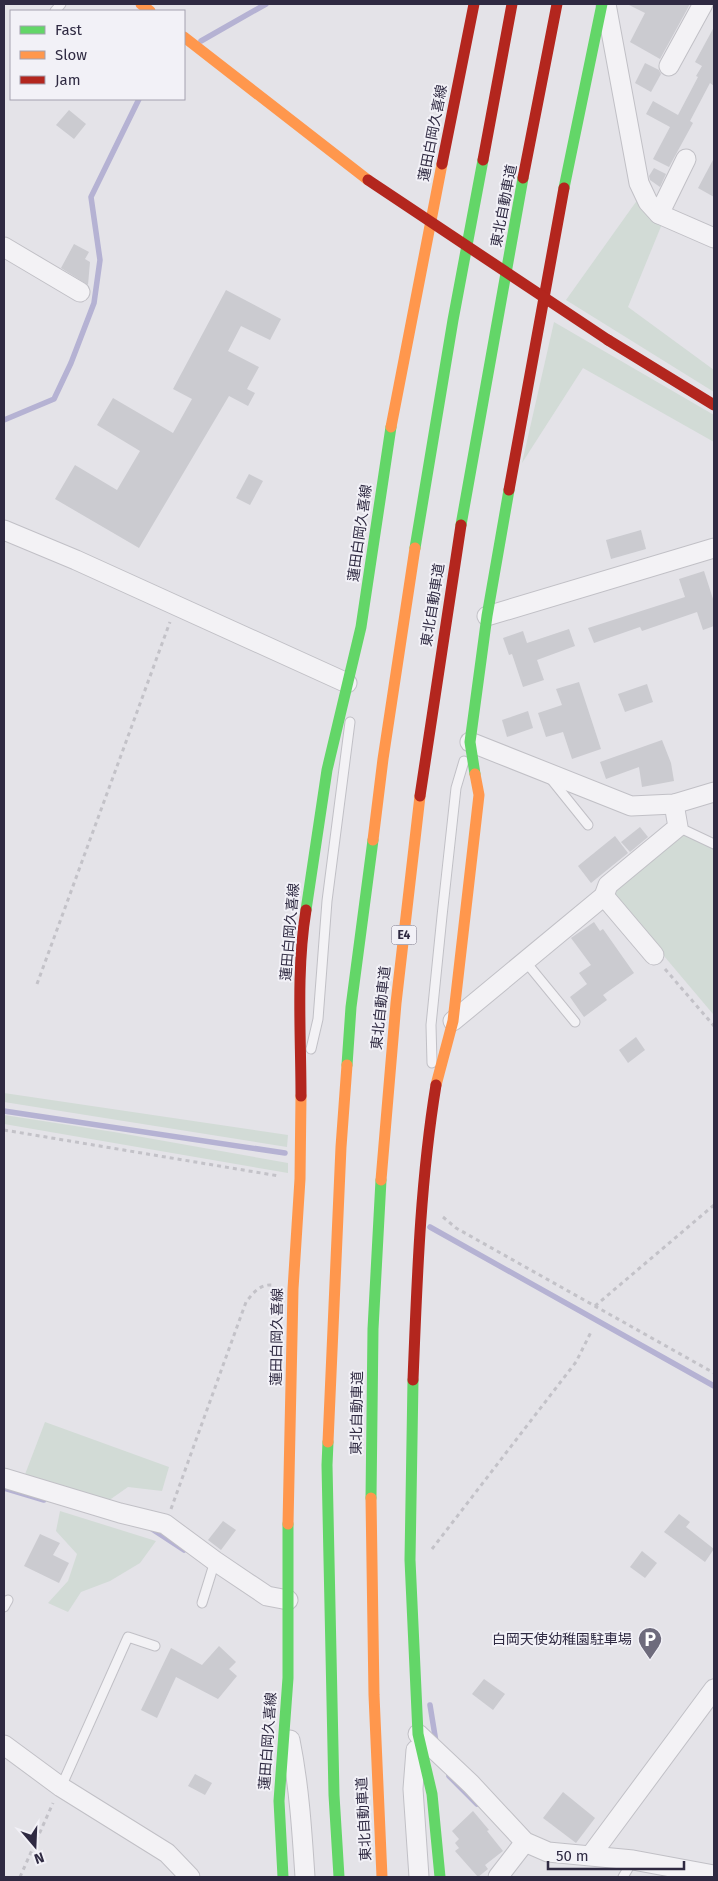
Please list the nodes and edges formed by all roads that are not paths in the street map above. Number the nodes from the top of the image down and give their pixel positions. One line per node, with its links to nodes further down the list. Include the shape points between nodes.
1 (474, 4): 17 (main road, 蓮田白岡久喜線, via 395,405 361,627)
2 (512, 4): 49 (main road, 東北自動車道, via 425,485 383,759 351,1007 341,1147 327,1465 333,1765)
3 (557, 4): 50 (main road, 東北自動車道 / E4, via 476,434 447,610 423,768 390,1066 376,1281 371,1455 374,1713)
4 (604, 4): 9 (street, via 639,183 648,202); 16 (main road, via 567,170)
5 (703, 4): 7 (street)
6 (185, 38): 13 (main road, bridge, via 368,180 608,340)
7 (669, 66)
8 (686, 159): 9 (street)
9 (659, 214): 10 (street)
10 (714, 238)
11 (4, 247): 12 (street)
12 (80, 292)
13 (714, 405)
14 (4, 530): 17 (street)
15 (714, 548): 16 (street)
16 (487, 616): 18 (main road)
17 (347, 682): 30 (main road, 蓮田白岡久喜線, via 327,770 302,936); 30 (lane, via 351,711 327,902 318,1019)
18 (470, 742): 19 (street); 28 (main road, via 479,795); 31 (lane, via 456,788 431,1025 431,1058)
19 (546, 772): 21 (street, via 631,806); 22 (lane)
20 (714, 792): 21 (street)
21 (674, 804): 23 (street)
22 (588, 825)
23 (678, 827): 24 (lane); 25 (street, via 608,885)
24 (714, 844)
25 (604, 896): 26 (street); 27 (street)
26 (654, 955)
27 (525, 961): 28 (street); 29 (lane)
28 (452, 1021): 31 (main road)
29 (575, 1022)
30 (301, 1077): 34 (main road, 蓮田白岡久喜線, via 300,1179 293,1289)
31 (436, 1083): 39 (main road, via 428,1134 417,1276 412,1426 410,1560)
32 (4, 1478): 33 (street, via 165,1524)
33 (215, 1561): 34 (street, via 267,1596); 35 (lane)
34 (288, 1600): 38 (main road, 蓮田白岡久喜線)
35 (202, 1603)
36 (155, 1646): 41 (lane, via 128,1637)
37 (713, 1692): 43 (street)
38 (285, 1719): 47 (main road, 蓮田白岡久喜線, via 279,1801); 48 (street, via 297,1775)
39 (418, 1734): 42 (street); 51 (street, via 413,1789); 52 (main road, via 432,1794)
40 (4, 1746): 41 (street)
41 (61, 1787): 46 (street, via 167,1853)
42 (525, 1842): 43 (street, via 548,1852); 53 (street)
43 (591, 1855): 44 (street)
44 (633, 1860): 45 (street); 54 (lane)
45 (714, 1875)
46 (190, 1877)
47 (282, 1877)
48 (305, 1877)
49 (339, 1877)
50 (382, 1877)
51 (419, 1877)
52 (440, 1877)
53 (498, 1877)
54 (622, 1877)

